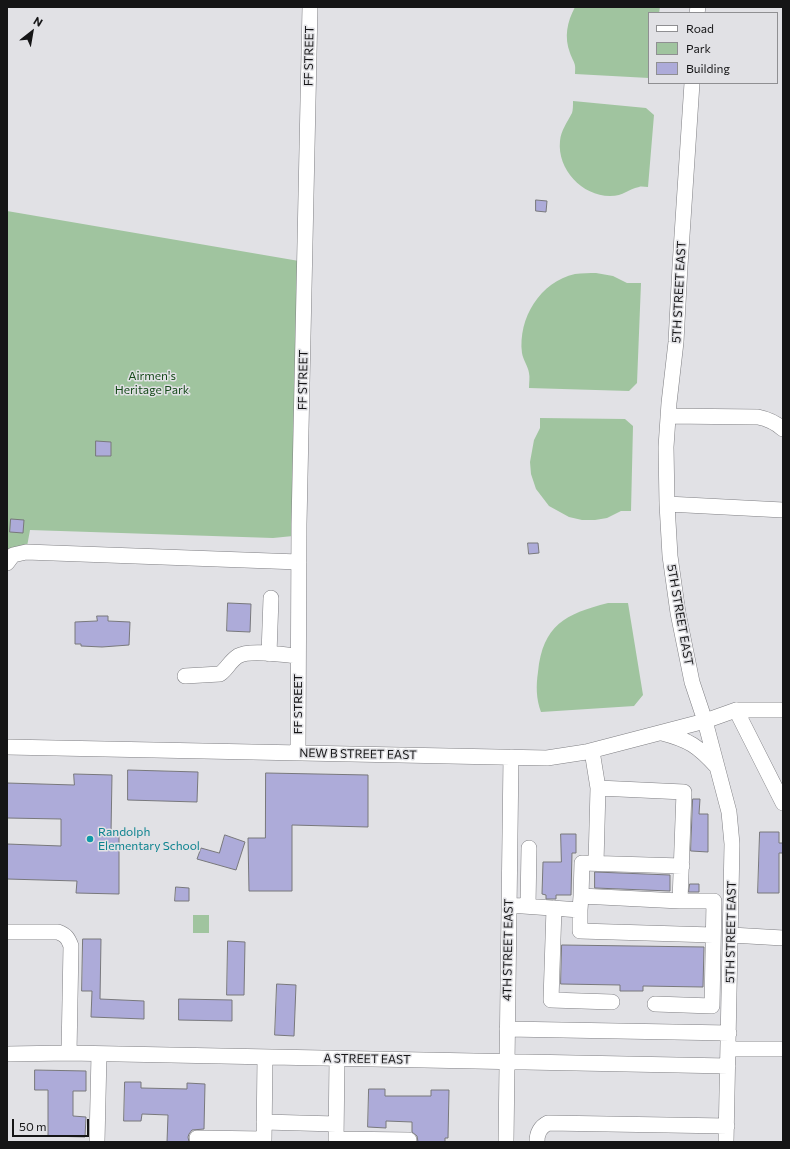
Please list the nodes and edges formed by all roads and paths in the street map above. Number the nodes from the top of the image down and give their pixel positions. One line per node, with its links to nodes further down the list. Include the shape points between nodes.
1 (310, 7): 7 (street, FF STREET)
2 (692, 84): 3 (street, 5TH STREET EAST, via 676,342)
3 (668, 416): 4 (street, via 758,417 769,419); 5 (street, 5TH STREET EAST)
4 (783, 429)
5 (666, 504): 6 (street); 15 (street, 5TH STREET EAST, via 678,613 692,682)
6 (783, 510)
7 (299, 562): 8 (street, via 26,552 12,555); 11 (street, FF STREET)
8 (7, 563)
9 (271, 598): 10 (street)
10 (269, 654): 11 (street); 12 (street, via 239,655 220,674)
11 (298, 656): 19 (street, FF STREET)
12 (185, 676)
13 (736, 710): 14 (street); 15 (street, NEW B STREET EAST); 23 (street)
14 (783, 710)
15 (705, 722): 16 (street, NEW B STREET EAST); 21 (street, 5TH STREET EAST)
16 (661, 733): 18 (street, NEW B STREET EAST); 21 (street, via 693,744)
17 (7, 747): 19 (street, NEW B STREET EAST)
18 (592, 751): 20 (street, NEW B STREET EAST, via 547,758); 22 (street)
19 (298, 752): 20 (street, NEW B STREET EAST)
20 (511, 758): 29 (street, 4TH STREET EAST)
21 (717, 768): 33 (street, 5TH STREET EAST, via 729,812 732,844)
22 (598, 788): 25 (street); 26 (street, via 684,792)
23 (783, 803)
24 (528, 848): 30 (street)
25 (589, 863): 26 (street); 28 (street)
26 (682, 866): 27 (street)
27 (680, 900): 28 (street); 34 (street, via 714,901)
28 (581, 903): 31 (street); 34 (street, via 580,931)
29 (509, 905): 30 (street); 38 (street, 4TH STREET EAST)
30 (528, 906): 31 (street)
31 (554, 908): 36 (street, via 551,1000)
32 (7, 932): 42 (street, via 58,932 68,938 71,946)
33 (731, 935): 35 (street); 39 (street, 5TH STREET EAST)
34 (714, 936): 37 (street, via 712,1006)
35 (783, 938)
36 (612, 1002)
37 (655, 1004)
38 (507, 1030): 39 (street); 47 (street, 4TH STREET EAST)
39 (728, 1033): 40 (street, 5TH STREET EAST)
40 (728, 1049): 41 (street); 48 (street, 5TH STREET EAST)
41 (783, 1049)
42 (69, 1053): 43 (street, A STREET EAST); 44 (street, A STREET EAST)
43 (7, 1054)
44 (99, 1054): 45 (street, A STREET EAST); 56 (street)
45 (265, 1057): 46 (street, A STREET EAST); 49 (street)
46 (337, 1059): 47 (street, A STREET EAST); 50 (street)
47 (507, 1062): 48 (street, A STREET EAST); 57 (street, 4TH STREET EAST)
48 (728, 1066): 51 (street, 5TH STREET EAST)
49 (264, 1122): 50 (street); 53 (street)
50 (336, 1124): 55 (street)
51 (727, 1126): 58 (street, via 548,1123 539,1130); 59 (street, 5TH STREET EAST)
52 (197, 1138): 53 (street)
53 (264, 1140)
54 (409, 1140): 55 (street)
55 (336, 1141)
56 (98, 1142)
57 (506, 1142)
58 (537, 1142)
59 (726, 1142)

